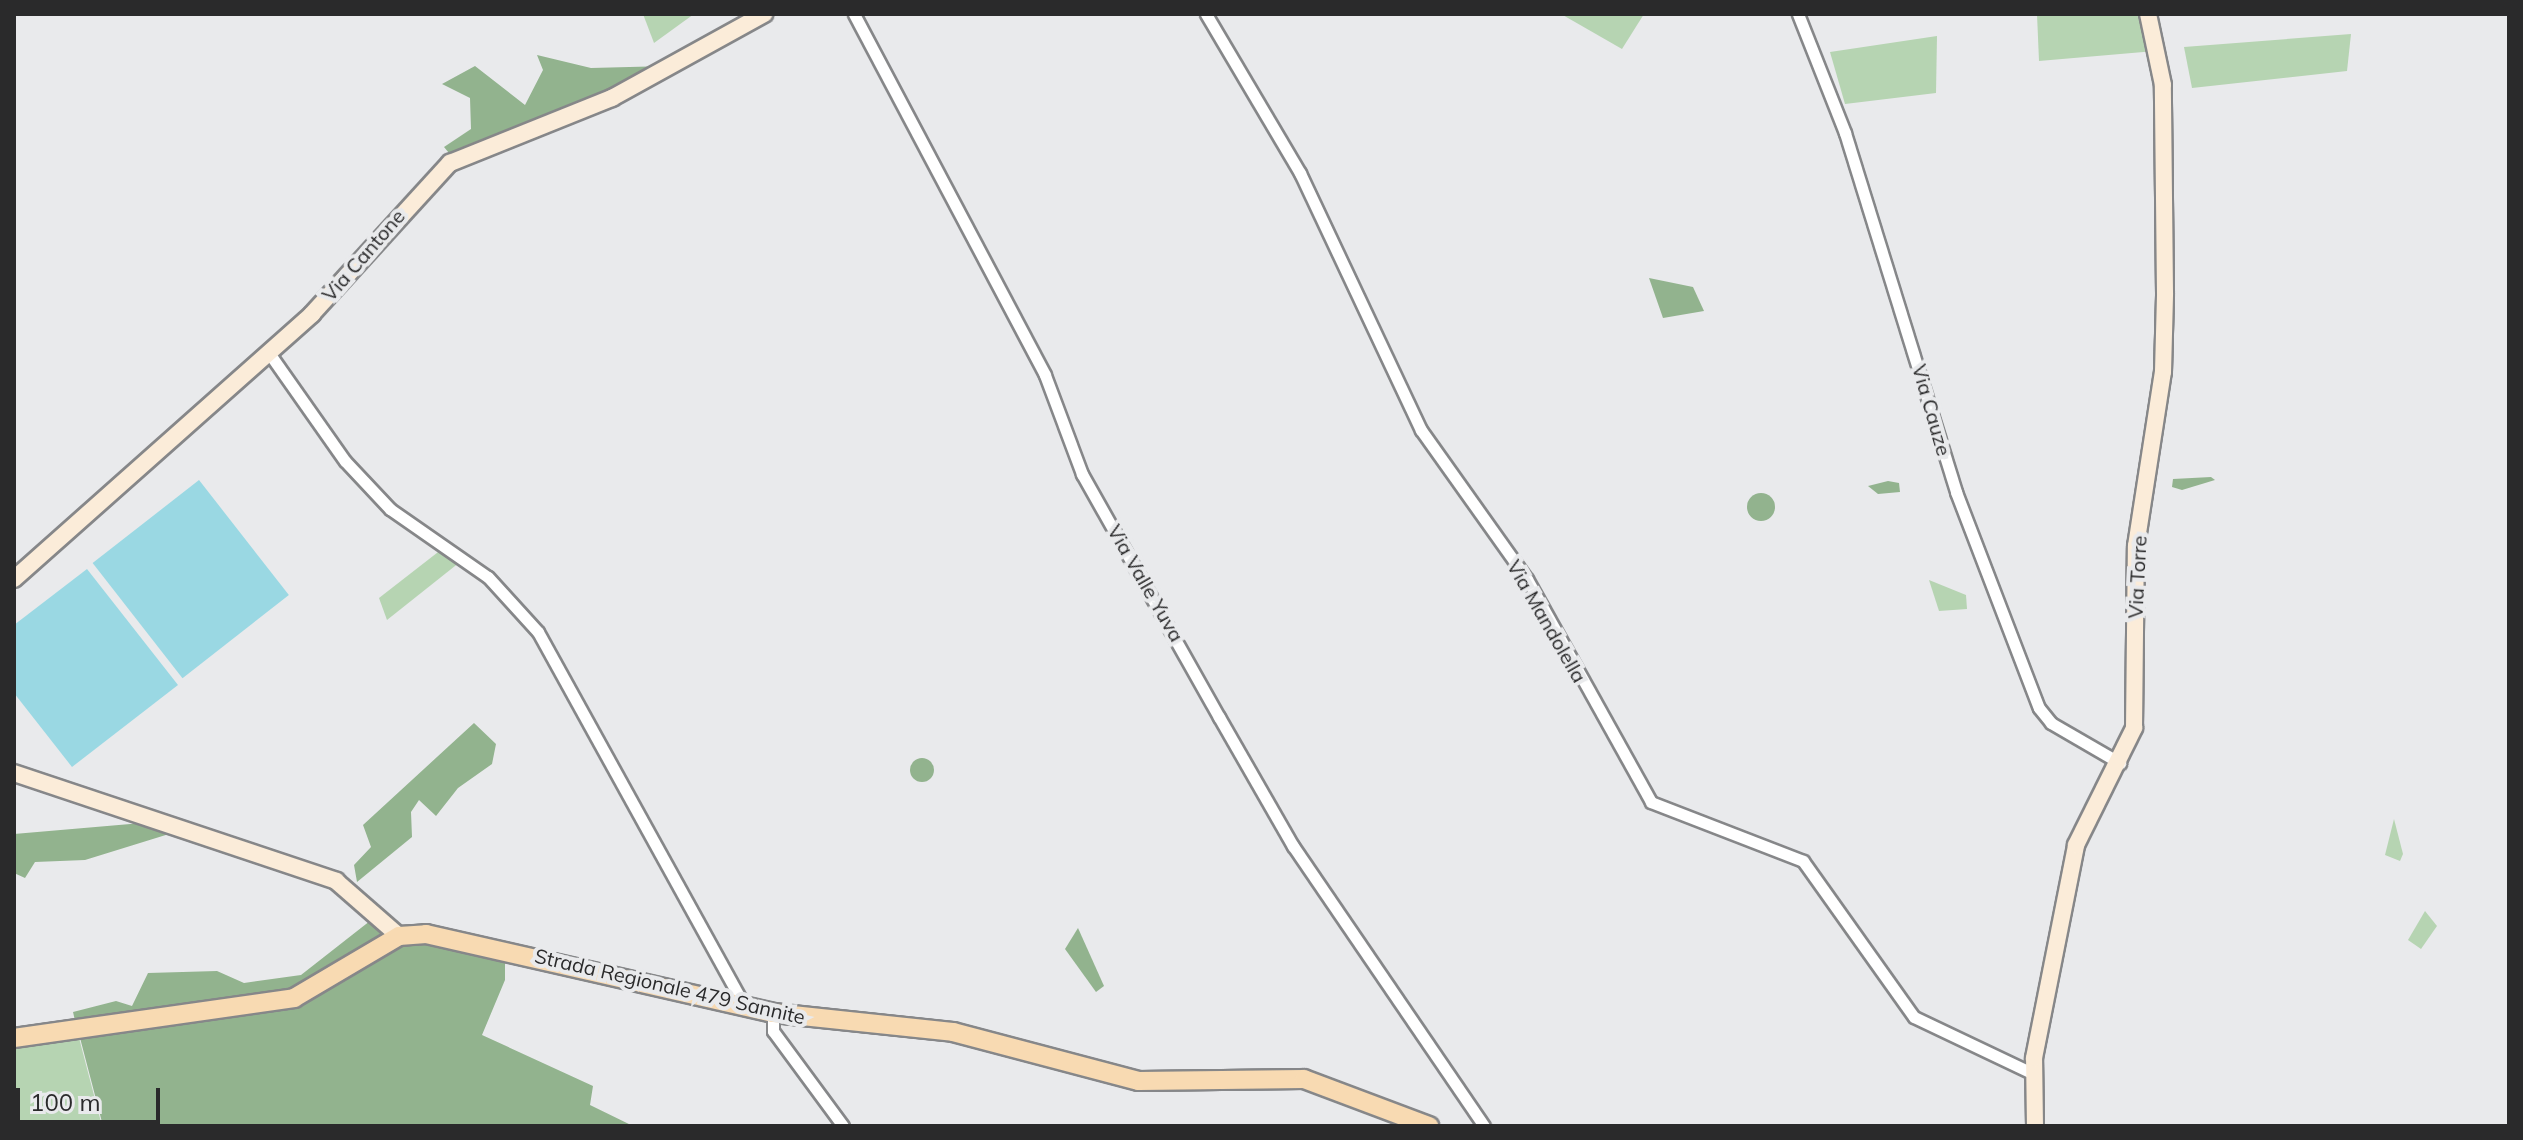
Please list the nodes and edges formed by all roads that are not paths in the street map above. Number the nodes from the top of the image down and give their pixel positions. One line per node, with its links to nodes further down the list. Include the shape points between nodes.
1 (764, 14): 6 (main road, Via Cantone, via 612,98 450,163)
2 (854, 14): 17 (street, Via Valle Yuva, via 1045,375 1082,474 1219,717 1293,846)
3 (1206, 14): 14 (street, Via Mandolella, via 1300,173 1421,430 1527,579 1651,802 1803,861 1914,1017)
4 (1798, 14): 8 (street, Via Cauze, via 1845,133 1956,492 2039,708 2051,723)
5 (2148, 14): 8 (main road, Via Torre, via 2163,85 2163,372 2136,546 2134,728)
6 (269, 353): 7 (main road, Via Cantone); 11 (street, via 345,461 390,509 488,577 538,632)
7 (14, 579)
8 (2120, 763): 14 (main road, Via Torre, via 2076,845)
9 (14, 773): 10 (main road, via 336,881)
10 (399, 936): 11 (main road, Strada Regionale 479 Sannite, via 486,943); 13 (main road, via 294,998)
11 (744, 1005): 12 (main road, Strada Regionale 479 Sannite)
12 (773, 1013): 15 (street, via 773,1031); 16 (main road, Strada Regionale 479 Sannite, via 953,1032 1139,1081 1288,1076)
13 (14, 1038)
14 (2032, 1073): 18 (main road, Via Torre)
15 (843, 1126)
16 (1429, 1126)
17 (1484, 1126)
18 (2035, 1126)

